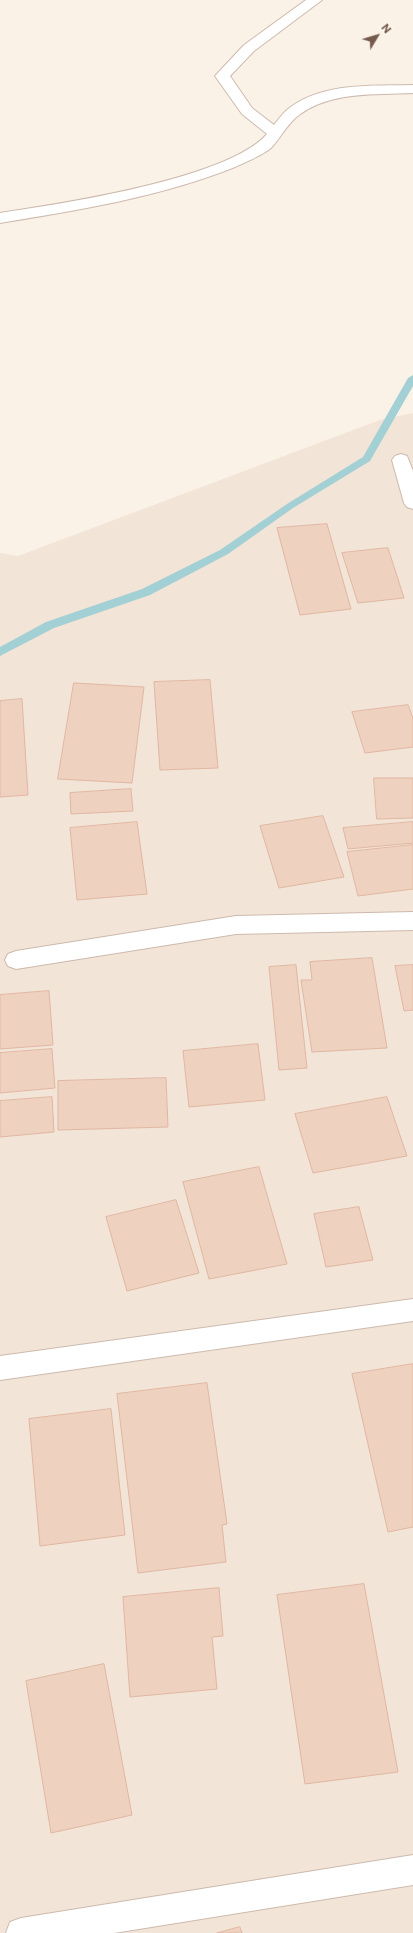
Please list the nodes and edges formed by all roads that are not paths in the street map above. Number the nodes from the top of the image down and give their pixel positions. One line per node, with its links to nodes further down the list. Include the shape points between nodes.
1 (315, 0): 3 (street, via 249,48 222,76 247,111)
2 (413, 89): 3 (street, via 346,92 315,99 293,112)
3 (275, 133): 4 (street, via 265,145 231,164 193,177 71,206)
4 (0, 218)
5 (401, 460): 6 (street)
6 (413, 503)
7 (413, 921): 8 (street, via 236,925)
8 (16, 960)
9 (413, 1310): 10 (street)
10 (0, 1368)
11 (413, 1870): 12 (street)
12 (21, 1933)

